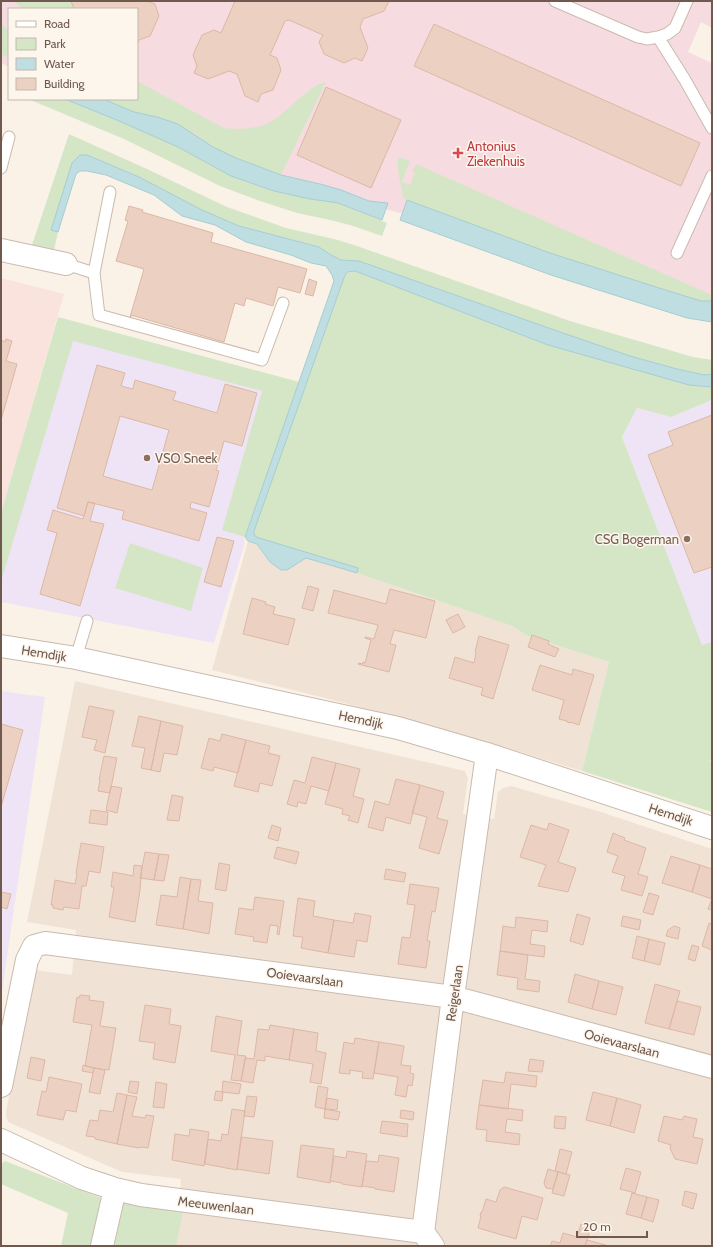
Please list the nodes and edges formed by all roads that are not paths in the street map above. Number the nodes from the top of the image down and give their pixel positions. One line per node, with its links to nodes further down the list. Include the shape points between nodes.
1 (555, 1): 3 (lane, via 638,37)
2 (687, 1): 3 (lane, via 675,28)
3 (658, 37): 4 (lane)
4 (712, 128)
5 (9, 137): 6 (lane)
6 (1, 168)
7 (712, 176): 10 (lane)
8 (110, 192): 12 (lane)
9 (1, 250): 11 (street)
10 (677, 253)
11 (66, 264): 12 (lane)
12 (94, 273): 13 (lane, via 99,315 262,360)
13 (283, 303)
14 (87, 622): 16 (lane)
15 (1, 646): 16 (street, Hemdijk)
16 (76, 658): 17 (street, Hemdijk, via 398,728)
17 (487, 754): 18 (street, Hemdijk); 19 (street, Reigerlaan)
18 (712, 828)
19 (453, 997): 20 (street, Ooievaarslaan); 21 (street, Ooievaarslaan, via 45,942 34,946 27,960); 24 (street, Reigerlaan)
20 (712, 1067)
21 (1, 1086)
22 (1, 1140): 23 (street, Meeuwenlaan, via 82,1178)
23 (115, 1189): 24 (street, Meeuwenlaan); 25 (street)
24 (428, 1239)
25 (102, 1246)

